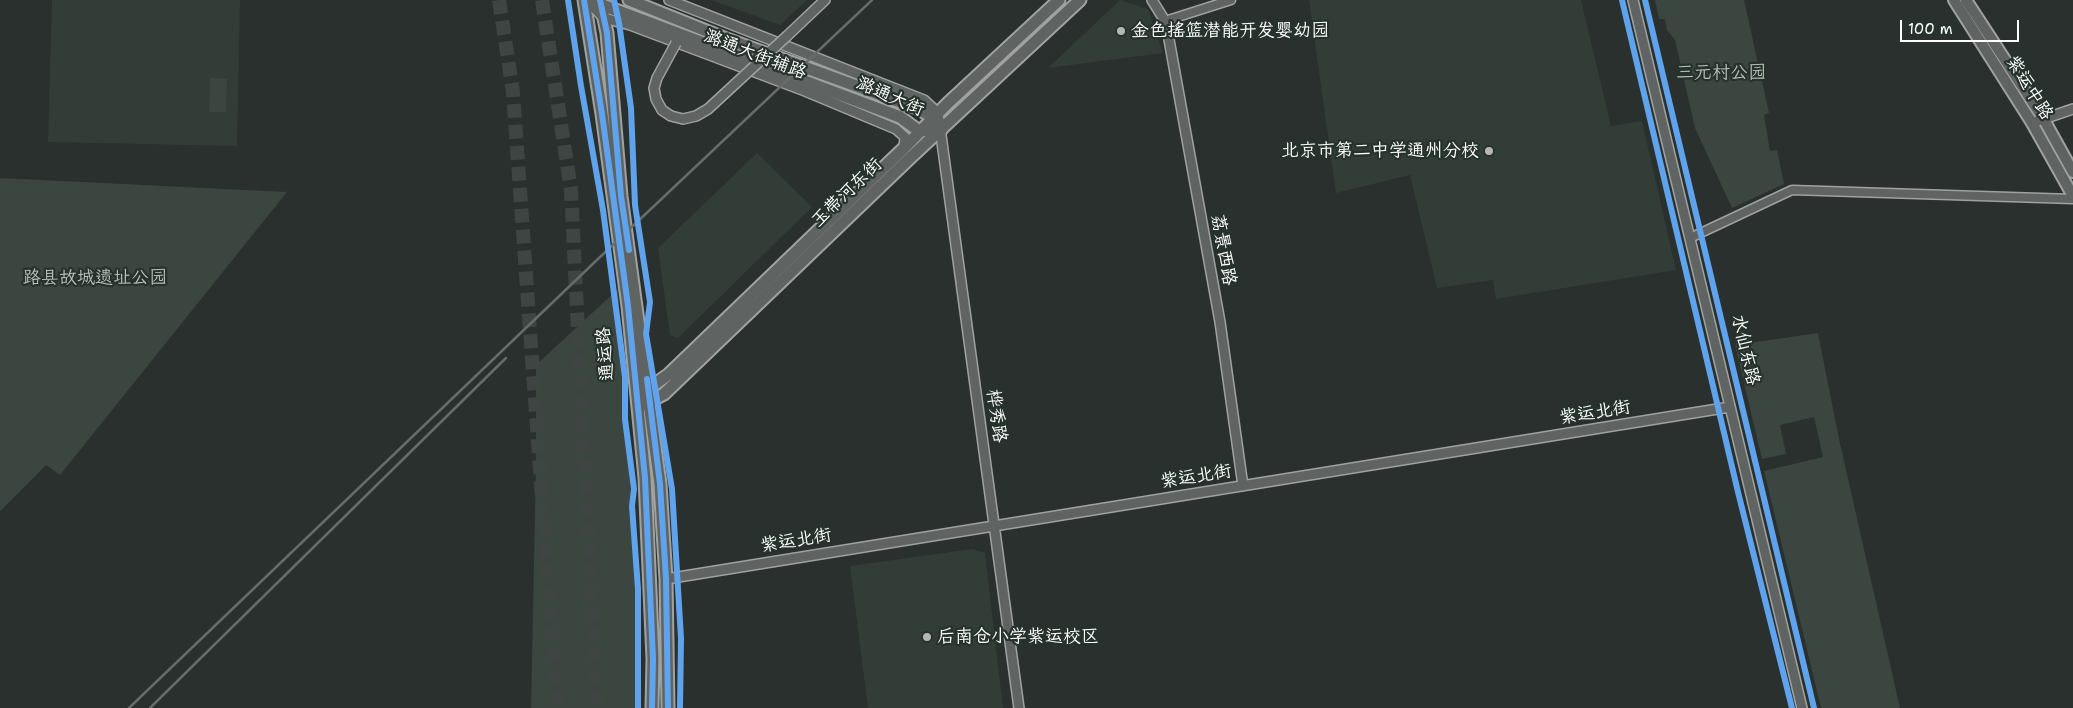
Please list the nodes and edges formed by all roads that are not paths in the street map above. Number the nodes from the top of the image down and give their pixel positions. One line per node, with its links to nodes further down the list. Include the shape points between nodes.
1 (586, 0): 12 (main road, 潞通大街); 13 (street, 潞通大街辅路); 27 (main road, 通运路, via 624,278)
2 (628, 0): 17 (main road, 潞通大街)
3 (669, 0): 17 (street, 潞通大街辅路, via 924,100)
4 (825, 0): 15 (street, bridge, via 708,109 683,120 662,110 654,88)
5 (1059, 0): 17 (main road, 玉带河东街)
6 (1080, 0): 20 (main road, 玉带河东街)
7 (1152, 0): 14 (street, 荔景西路)
8 (1231, 0): 14 (street)
9 (1633, 0): 25 (street, 水仙东路)
10 (1954, 0): 19 (main road, 紫运中路)
11 (1966, 0): 18 (main road, 紫运中路)
12 (600, 2): 13 (main road, 通运路); 21 (main road, 潞通大街, via 900,117)
13 (604, 18): 15 (street, 潞通大街辅路); 26 (main road, 通运路, via 621,196)
14 (1165, 21): 30 (street, 荔景西路, via 1220,322)
15 (676, 43): 22 (street, 潞通大街辅路, via 896,129 905,137)
16 (2073, 109): 18 (street)
17 (936, 115): 20 (main road, 潞通大街); 21 (main road, 玉带河东街)
18 (2043, 118): 19 (street); 23 (main road, 紫运中路)
19 (2032, 122): 24 (main road, 紫运中路)
20 (942, 129): 21 (main road, 潞通大街); 28 (main road, 玉带河东街, via 664,394); 31 (street, 桦秀路, via 960,283)
21 (919, 131): 22 (main road, 玉带河东街)
22 (904, 148): 26 (main road, 玉带河东街, via 669,374)
23 (2073, 172)
24 (2073, 198): 25 (street, via 1792,190)
25 (1690, 238): 29 (street, 水仙东路)
26 (648, 390): 27 (main road, 玉带河东街); 28 (main road, 通运路)
27 (636, 401): 28 (main road, 玉带河东街); 33 (main road, 通运路, via 645,478 650,570)
28 (650, 402): 32 (main road, 通运路, via 660,484)
29 (1730, 407): 30 (street, 紫运北街); 36 (street, 水仙东路)
30 (1243, 486): 31 (street, 紫运北街)
31 (996, 526): 32 (street, 紫运北街); 35 (street, 桦秀路)
32 (666, 579): 34 (main road, 通运路)
33 (652, 708)
34 (668, 708)
35 (1019, 708)
36 (1802, 708)

